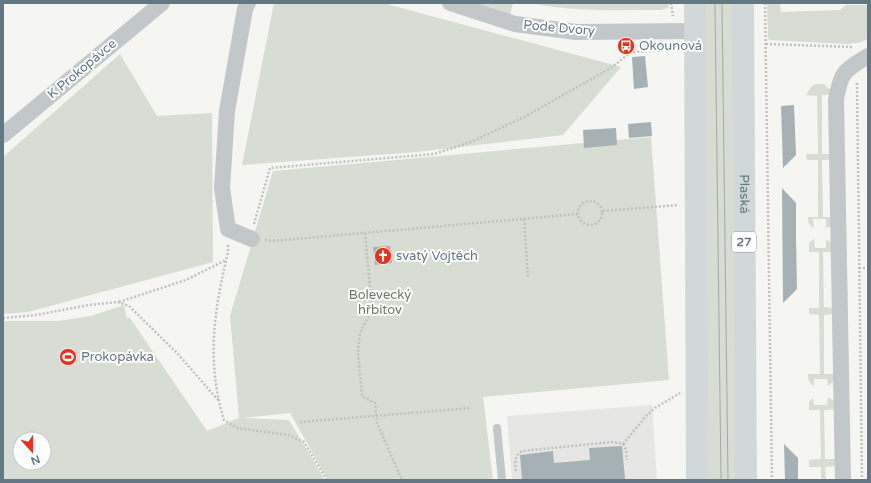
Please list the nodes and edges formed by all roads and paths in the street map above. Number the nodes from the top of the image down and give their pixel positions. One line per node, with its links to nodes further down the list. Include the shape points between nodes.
1 (162, 3): 13 (street, K Prokopávce)
2 (248, 3): 18 (street, via 227,111 222,188)
3 (450, 3): 7 (street, Pode Dvory, via 515,24 576,32)
4 (695, 3): 7 (main road)
5 (743, 3): 38 (main road, Plaská / 27)
6 (765, 3): 8 (path)
7 (695, 31): 37 (main road)
8 (766, 44): 9 (path); 39 (path)
9 (854, 47)
10 (676, 50): 20 (path, via 631,52 611,68 526,116 471,142 434,154 270,168)
11 (868, 56): 40 (street, via 847,69 839,84 836,100)
12 (857, 77): 41 (path)
13 (3, 135)
14 (680, 205): 15 (path)
15 (603, 211): 16 (path, via 599,204 587,201 580,206); 16 (path, via 601,220 594,225 581,222)
16 (578, 214): 17 (path)
17 (524, 219): 19 (path); 22 (path)
18 (228, 229): 20 (street); 21 (path)
19 (365, 233): 20 (path, via 273,241); 28 (path, via 372,309 360,333 358,352 362,396 375,403)
20 (250, 238)
21 (226, 260): 23 (path, via 186,280); 26 (path, via 214,323)
22 (528, 278)
23 (118, 302): 24 (path, via 89,304 36,315); 26 (path, via 129,306 172,348)
24 (3, 318)
25 (682, 392): 31 (path, via 647,415)
26 (218, 401): 34 (path, via 224,420 237,428 288,435 304,442)
27 (471, 408): 28 (path)
28 (376, 416): 29 (path); 35 (path)
29 (300, 422)
30 (497, 428): 36 (lane)
31 (623, 444): 32 (path); 33 (path, via 612,442 522,451 516,455)
32 (627, 460)
33 (516, 471)
34 (327, 480)
35 (402, 480)
36 (502, 480)
37 (697, 480)
38 (746, 480)
39 (772, 480)
40 (843, 480)
41 (862, 480)

